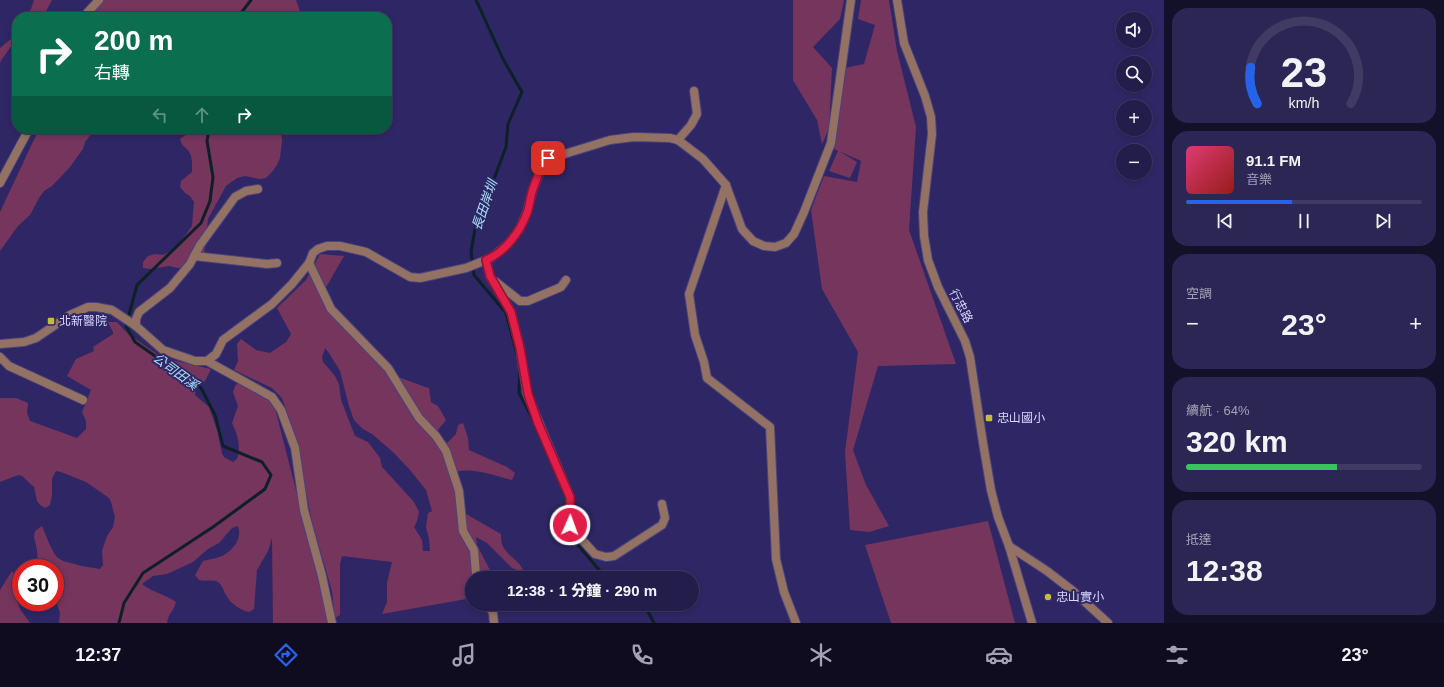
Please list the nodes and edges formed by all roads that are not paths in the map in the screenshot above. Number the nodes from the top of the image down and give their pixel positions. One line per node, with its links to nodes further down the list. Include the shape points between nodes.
1 (99, 0): 4 (street)
2 (851, 0): 9 (street, via 831,143 794,234 786,243 775,247 753,241 742,229)
3 (897, 0): 23 (street, 行忠路, via 904,43 931,117 932,134 923,212 928,260 938,287 967,346 991,490)
4 (88, 12)
5 (694, 91): 7 (street, via 696,114 691,125)
6 (26, 134): 8 (street)
7 (678, 140): 9 (street, via 703,159); 12 (street, via 621,138 545,160 519,230 508,244 491,258)
8 (0, 183)
9 (726, 185): 28 (street, via 689,294 695,334 707,378 770,427 776,559 784,592)
10 (258, 189): 11 (street, via 246,191 235,197)
11 (194, 256): 13 (street); 17 (street, via 170,288 139,312)
12 (483, 261): 14 (street, via 466,268 420,278 410,277 366,252 327,246 313,253); 15 (street)
13 (277, 263)
14 (309, 263): 20 (street, via 272,304 223,340 216,354); 24 (street, via 331,309 388,368 419,418 446,451 459,491 463,531 474,550)
15 (490, 276): 16 (street, via 520,301 540,297 561,287); 22 (street, via 511,312 528,394 570,497 570,525 574,531 595,554 614,556 662,525 665,518)
16 (566, 280)
17 (135, 325): 18 (street, via 112,310 88,307 70,315 36,338); 20 (street, via 163,350 195,361)
18 (0, 344)
19 (0, 356): 21 (street, via 8,366)
20 (207, 361): 26 (street, via 272,397 281,410 295,448 304,510)
21 (83, 400)
22 (662, 504)
23 (1009, 546): 29 (street, 行忠路); 30 (street, via 1062,583)
24 (476, 571)
25 (492, 611): 27 (street)
26 (332, 623)
27 (494, 623)
28 (796, 623)
29 (1032, 623)
30 (1108, 623)

